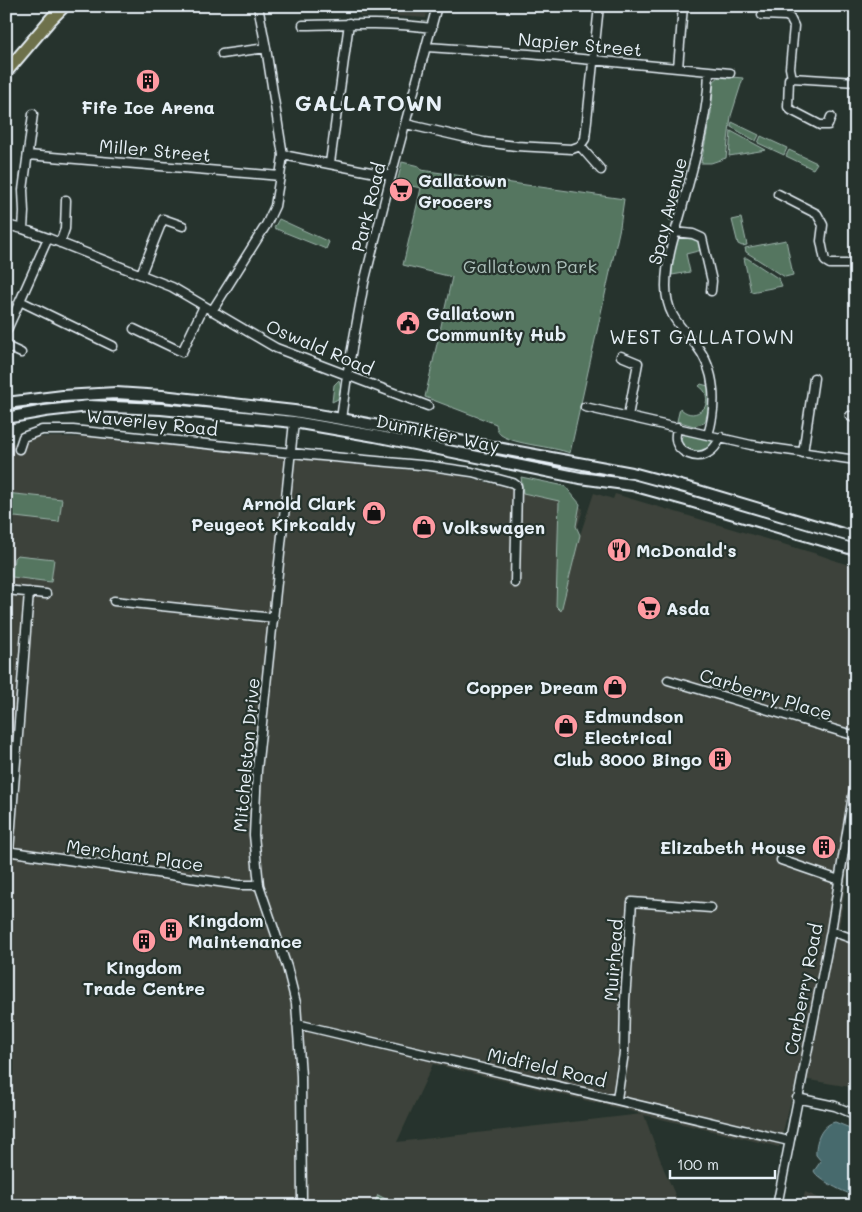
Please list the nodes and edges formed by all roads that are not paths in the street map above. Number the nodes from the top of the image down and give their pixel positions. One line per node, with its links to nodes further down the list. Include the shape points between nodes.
1 (258, 6): 11 (street)
2 (437, 6): 9 (street, Park Road)
3 (599, 6): 13 (street)
4 (683, 6): 14 (street)
5 (59, 8): 16 (main road)
6 (762, 15): 18 (street, via 786,16 794,26)
7 (349, 24): 8 (street); 9 (street, via 404,24); 26 (street)
8 (303, 25)
9 (432, 28): 10 (street, Park Road)
10 (427, 46): 13 (street, Napier Street); 22 (street, Park Road)
11 (266, 48): 12 (street); 25 (street)
12 (222, 54)
13 (593, 60): 14 (street, Napier Street); 23 (street, via 585,139)
14 (678, 68): 15 (street, Napier Street)
15 (709, 71): 17 (street, Napier Street); 35 (street, Spay Avenue, via 700,141)
16 (6, 72)
17 (730, 73)
18 (792, 78): 19 (street); 21 (street, via 789,79 788,107 820,125 828,125)
19 (856, 82)
20 (33, 114): 24 (street)
21 (831, 117)
22 (406, 124): 23 (street, via 484,142 572,149); 29 (street, Park Road)
23 (580, 146): 27 (street)
24 (28, 155): 28 (street, Miller Street); 34 (street, via 23,190)
25 (283, 155): 26 (street); 28 (street)
26 (330, 163): 29 (street)
27 (601, 170)
28 (280, 176): 43 (street, via 275,206 266,226)
29 (391, 176): 50 (street, Park Road, via 364,282)
30 (778, 194): 38 (street, via 818,214 823,226 823,256 828,263)
31 (66, 200): 37 (street, via 65,229)
32 (6, 225): 34 (street, Oswald Road)
33 (183, 226): 39 (street, via 163,219)
34 (23, 229): 36 (street, Oswald Road)
35 (675, 232): 40 (street, via 702,238 712,282); 61 (street, Spay Avenue, via 669,256 666,296 668,308 697,346 712,377 714,391)
36 (48, 238): 37 (street, Oswald Road); 41 (street)
37 (60, 242): 39 (street, Oswald Road)
38 (856, 264)
39 (141, 274): 42 (street, Oswald Road)
40 (711, 292)
41 (20, 301): 45 (street); 47 (street)
42 (204, 306): 43 (street, Oswald Road); 44 (street, via 182,352)
43 (212, 311): 50 (street, Oswald Road, via 276,348)
44 (134, 329)
45 (6, 332)
46 (6, 346): 48 (street)
47 (113, 346)
48 (21, 353)
49 (622, 356): 56 (street, via 638,363)
50 (347, 376): 53 (street, Oswald Road); 58 (street, Park Road)
51 (814, 378): 66 (street)
52 (6, 404): 54 (main road, Dunnikier Way, via 116,393)
53 (428, 406)
54 (251, 407): 58 (main road, Dunnikier Way); 59 (main road, via 285,415)
55 (585, 407): 56 (street)
56 (628, 416): 60 (street)
57 (6, 418): 59 (main road, Dunnikier Way, via 89,406 161,409)
58 (341, 419): 62 (main road, via 344,426); 68 (main road, Dunnikier Way, via 632,473)
59 (294, 422): 62 (main road, Dunnikier Way); 65 (street, Mitchelston Drive)
60 (677, 427): 61 (street); 63 (street, via 679,446 692,455 707,454 714,449)
61 (708, 435): 63 (street)
62 (375, 436): 69 (main road, Dunnikier Way, via 580,478 632,485)
63 (720, 437): 66 (street)
64 (19, 449): 65 (street, Waverley Road, via 23,437 42,430 73,430)
65 (292, 452): 70 (street, via 431,466 514,483 517,486); 75 (street, Mitchelston Drive)
66 (803, 453): 67 (street)
67 (856, 460)
68 (856, 538)
69 (856, 550)
70 (515, 583)
71 (6, 590): 72 (street)
72 (29, 592): 73 (street); 79 (street)
73 (46, 594)
74 (114, 601): 75 (street)
75 (274, 618): 82 (street, Mitchelston Drive, via 256,798 254,835)
76 (668, 680): 77 (street, Carberry Place)
77 (856, 736)
78 (856, 777): 81 (street, Carberry Road)
79 (8, 851): 82 (street, Merchant Place, via 239,885)
80 (781, 860): 81 (street)
81 (839, 880): 84 (street, Carberry Road)
82 (259, 885): 86 (street, Mitchelston Drive, via 287,967 296,1003)
83 (711, 908): 88 (street, Muirhead, via 632,902 624,1052)
84 (831, 932): 85 (street); 87 (street, Carberry Road)
85 (856, 940)
86 (297, 1024): 88 (street, Midfield Road); 91 (street, Mitchelston Drive, via 301,1076)
87 (797, 1098): 89 (street, via 836,1106); 90 (street, Carberry Road)
88 (617, 1099): 90 (street, Midfield Road)
89 (856, 1116)
90 (789, 1141): 92 (street, Carberry Road)
91 (302, 1206)
92 (777, 1206)

